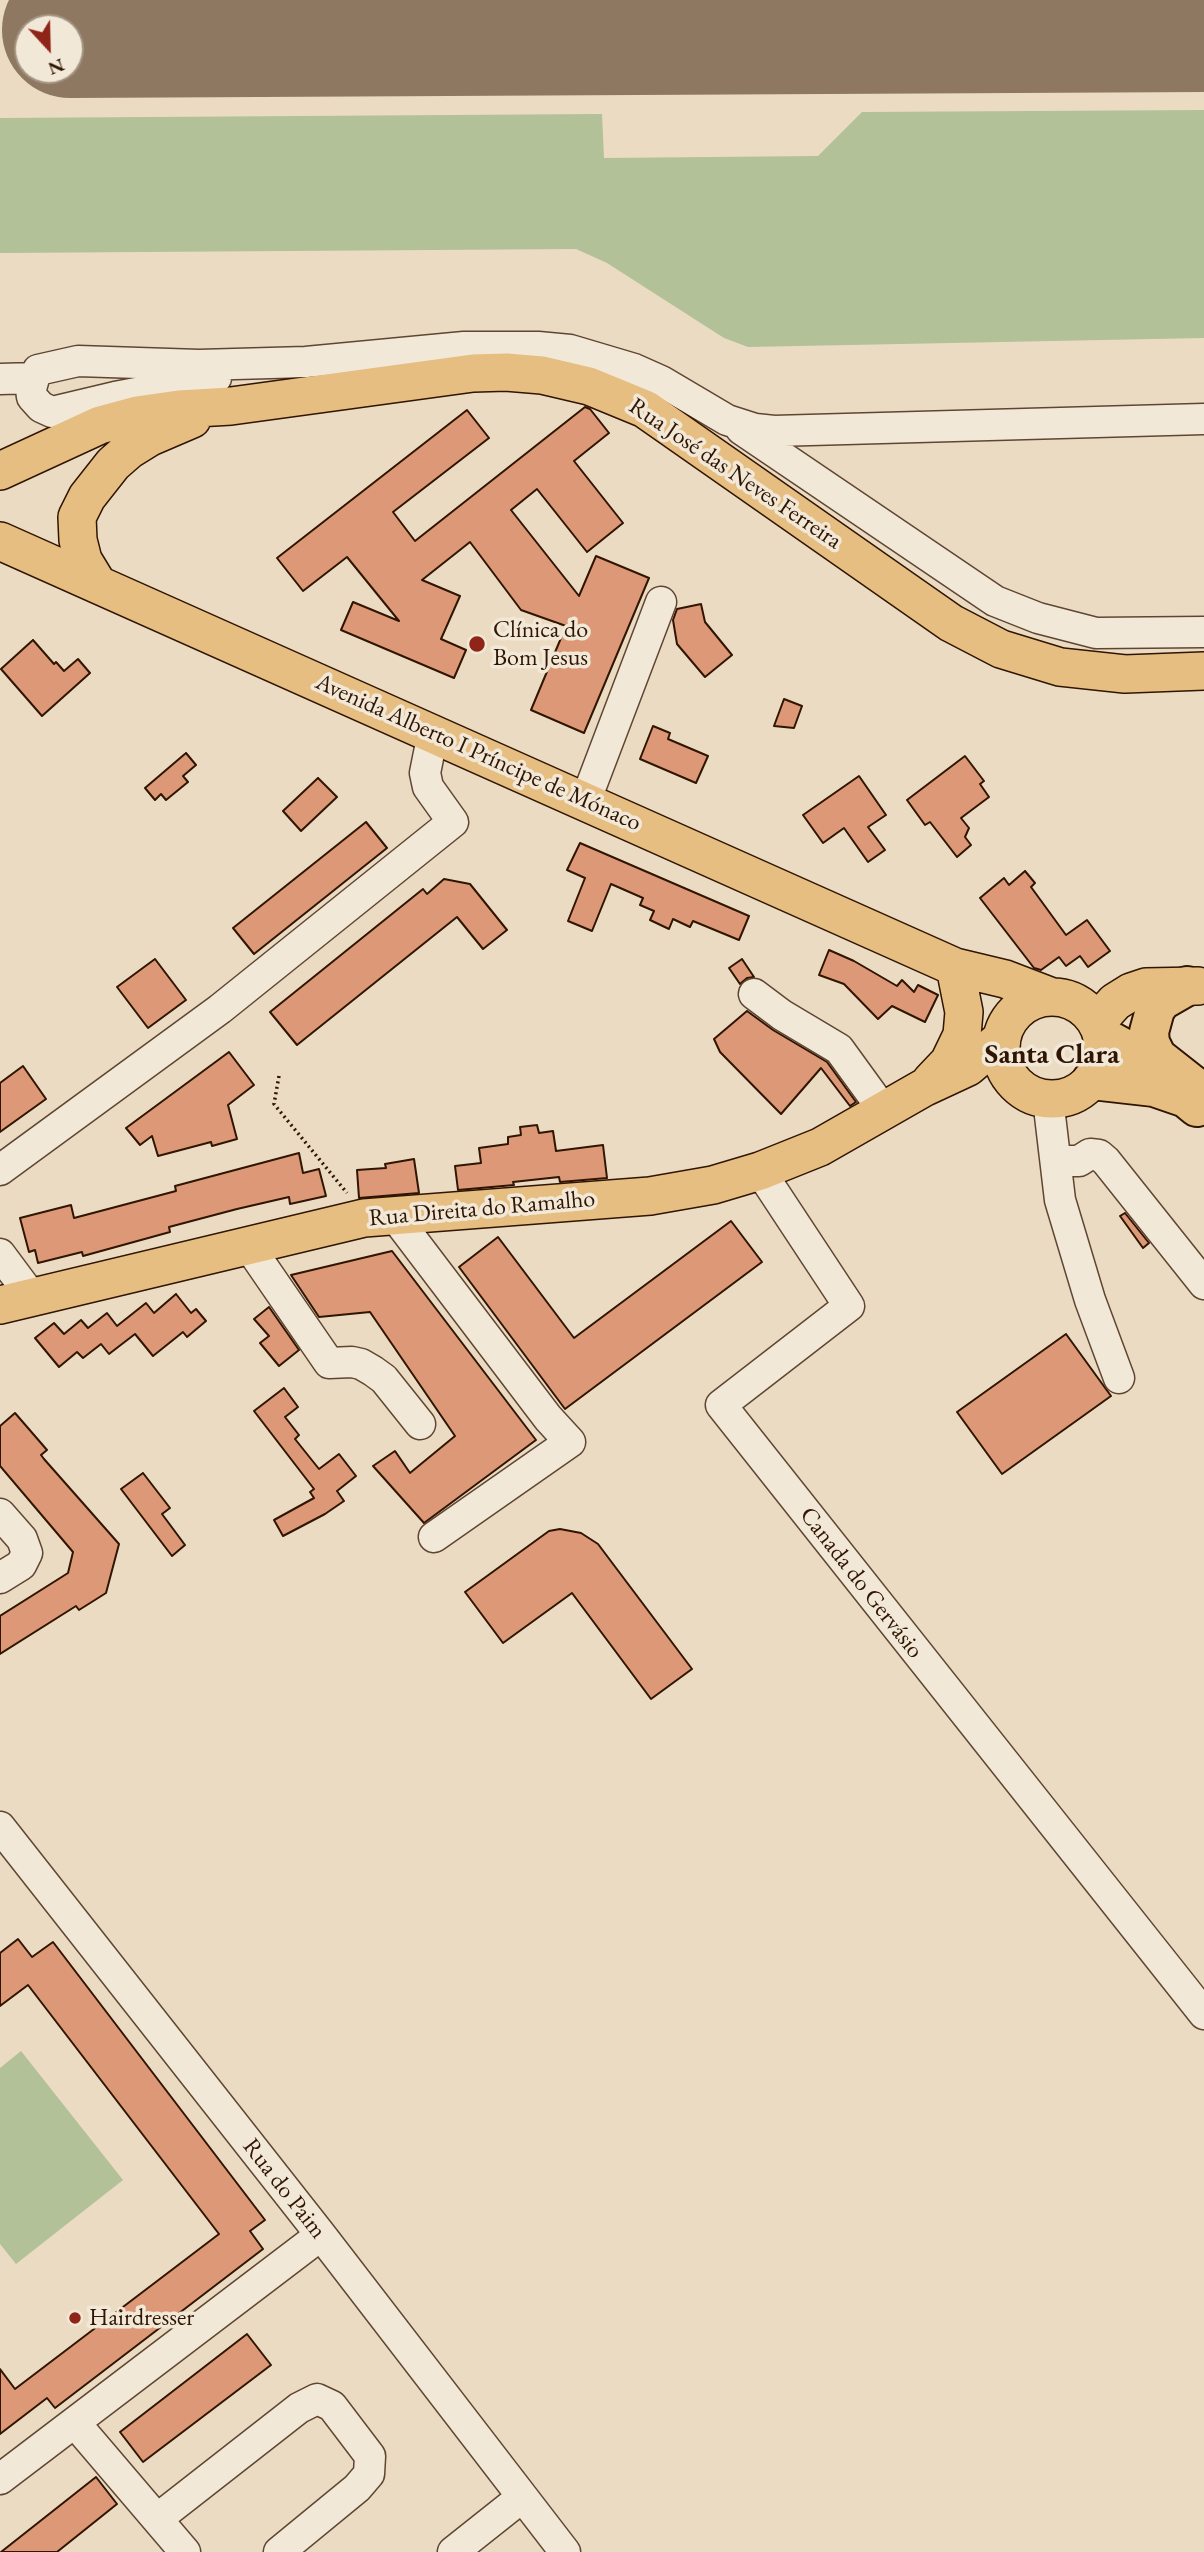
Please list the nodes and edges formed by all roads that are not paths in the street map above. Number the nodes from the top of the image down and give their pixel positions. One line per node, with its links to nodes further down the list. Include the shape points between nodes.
1 (306, 362): 2 (street, via 199,366 78,360 38,370); 2 (street, via 52,412 32,397); 6 (street, via 464,347 570,350 661,381)
2 (34, 377): 3 (street)
3 (0, 379)
4 (231, 406): 7 (main road, Rua José das Neves Ferreira, via 137,415 100,425); 9 (main road, via 150,437 98,480 77,517 83,560); 12 (main road, Rua José das Neves Ferreira, via 474,373 542,375 589,386 645,409 951,623 1001,649 1060,667 1125,674)
5 (1204, 419): 6 (street, via 795,432 755,429)
6 (727, 420): 11 (street, via 995,601 1096,633)
7 (0, 471)
8 (0, 541): 9 (main road, Avenida Alberto I Príncipe de Mónaco)
9 (97, 583): 13 (main road, Avenida Alberto I Príncipe de Mónaco)
10 (661, 602): 14 (street)
11 (1204, 632)
12 (1204, 671)
13 (433, 733): 14 (main road, Avenida Alberto I Príncipe de Mónaco); 28 (street, via 425,773 428,787 453,822 220,1009)
14 (586, 802): 15 (main road, Avenida Alberto I Príncipe de Mónaco)
15 (955, 967): 18 (main road, Avenida Alberto I Príncipe de Mónaco); 19 (main road, Avenida Alberto I Príncipe de Mónaco); 22 (main road, via 964,1012 962,1035)
16 (1195, 986): 20 (main road, via 1131,992 1115,1002); 24 (highway, via 1161,1002 1149,1032 1157,1057)
17 (754, 994): 26 (street, via 839,1049)
18 (1052, 997): 19 (main road, via 1019,1008); 20 (main road, via 1086,1009)
19 (1004, 1030): 22 (main road, Rua Direita do Ramalho, via 968,1067); 23 (main road, via 1002,1063)
20 (1100, 1030): 21 (main road, via 1103,1052); 24 (highway)
21 (1092, 1080): 24 (highway); 25 (main road, via 1080,1092)
22 (937, 1082): 23 (main road); 26 (main road, Rua Direita do Ramalho)
23 (1015, 1084): 25 (main road)
24 (1200, 1097)
25 (1048, 1100): 27 (street)
26 (884, 1111): 29 (main road, Rua Direita do Ramalho, via 820,1146)
27 (1056, 1161): 33 (street, via 1099,1155); 35 (street, via 1060,1200)
28 (0, 1170)
29 (760, 1171): 30 (main road, Rua Direita do Ramalho, via 650,1196); 41 (street, Canada do Gervásio, via 849,1306 721,1405)
30 (378, 1216): 31 (main road, Rua Direita do Ramalho); 38 (street, via 570,1442)
31 (248, 1245): 34 (main road, Rua Direita do Ramalho); 36 (street, via 329,1363 352,1362 373,1371)
32 (0, 1254): 34 (street)
33 (1204, 1283)
34 (16, 1301)
35 (1119, 1378)
36 (420, 1424)
37 (0, 1514): 39 (street, via 22,1538 27,1553 20,1565)
38 (434, 1537)
39 (0, 1578)
40 (5, 1844): 42 (street, Rua do Paim)
41 (1204, 2014)
42 (321, 2235): 43 (street); 45 (street, Rua do Paim)
43 (75, 2423): 44 (street); 46 (street)
44 (0, 2479)
45 (521, 2498): 47 (street); 50 (street, Rua do Paim)
46 (157, 2519): 48 (street); 49 (street, via 299,2408 317,2399 332,2406 370,2456 369,2474)
47 (456, 2551)
48 (185, 2552)
49 (279, 2552)
50 (565, 2552)

